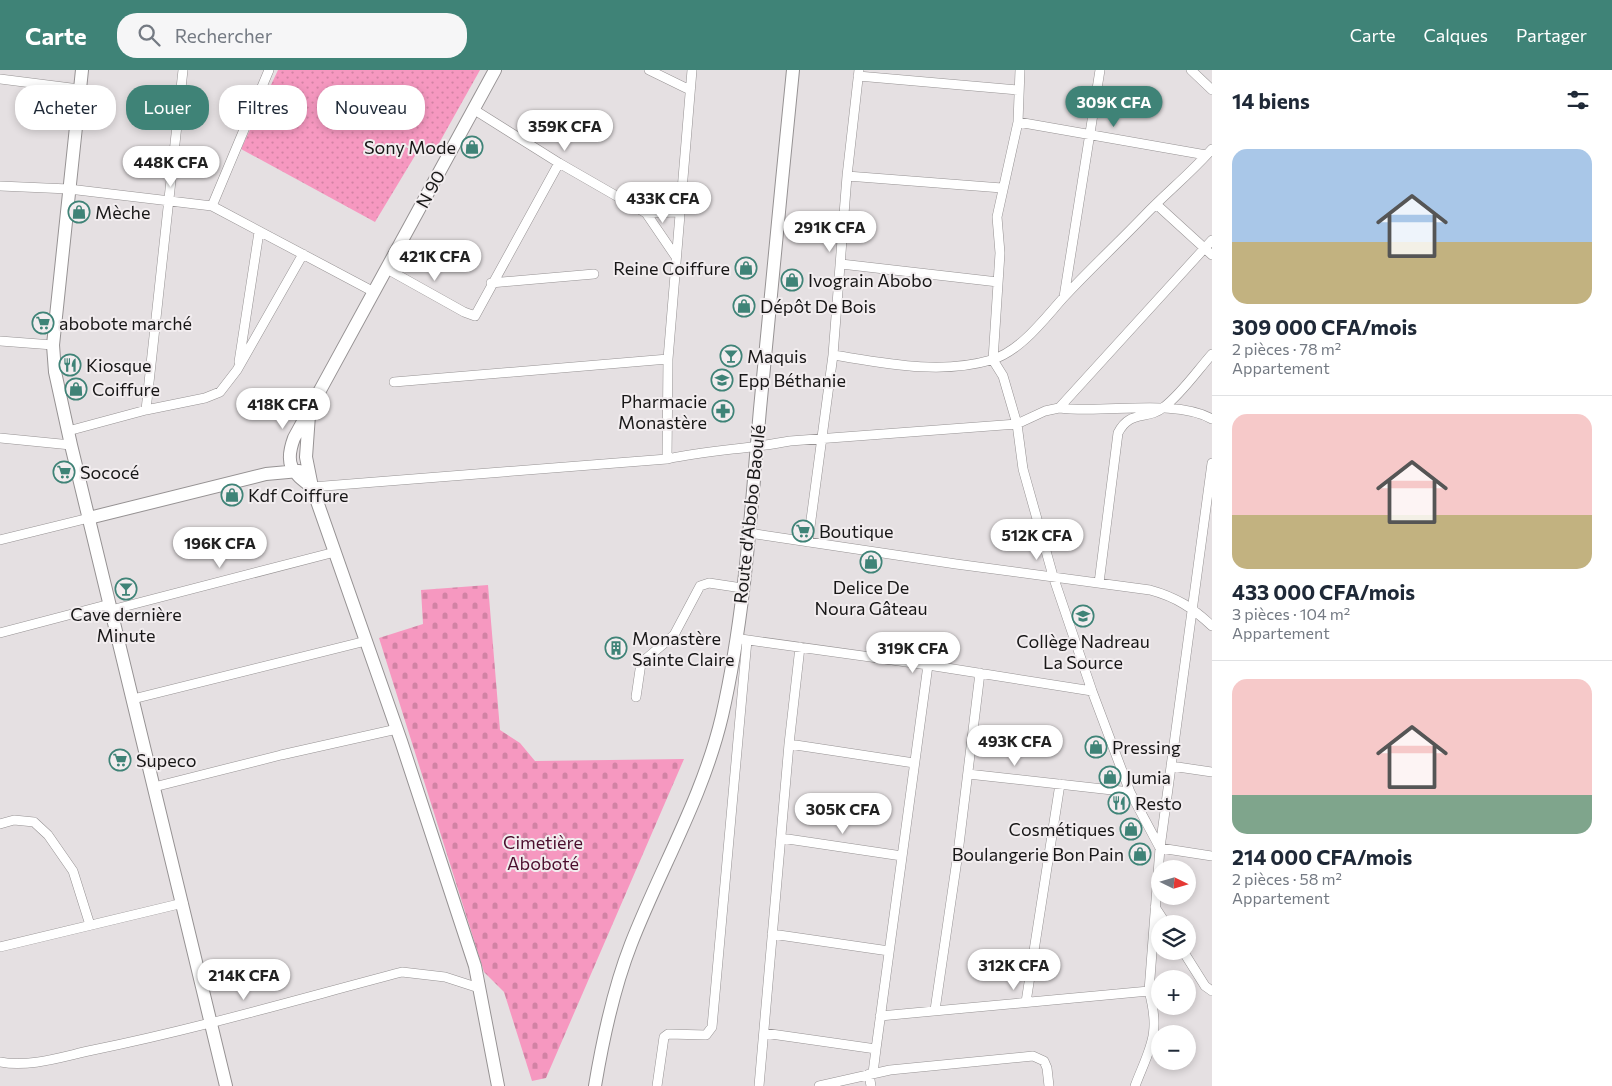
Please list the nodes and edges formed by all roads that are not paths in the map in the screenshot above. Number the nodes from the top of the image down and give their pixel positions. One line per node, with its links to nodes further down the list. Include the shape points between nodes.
1 (82, 70): 14 (street)
2 (183, 70): 28 (street)
3 (269, 70): 30 (street)
4 (495, 70): 18 (street, N 90)
5 (649, 70): 15 (street)
6 (692, 70): 15 (street)
7 (794, 70): 64 (street, Route d'Abobo Baoulé)
8 (1020, 70): 16 (street)
9 (1100, 70): 21 (street)
10 (1191, 70): 17 (street)
11 (858, 73): 16 (street); 24 (street)
12 (0, 79): 13 (street)
13 (53, 85)
14 (80, 85)
15 (690, 90): 31 (street)
16 (1018, 90): 19 (street)
17 (1212, 90)
18 (474, 109): 23 (street); 40 (street, N 90)
19 (1018, 122): 21 (street); 26 (street)
20 (75, 130): 27 (street)
21 (1090, 136): 22 (street); 45 (street)
22 (1209, 152): 29 (street)
23 (559, 163): 32 (street); 43 (street)
24 (847, 176): 26 (street); 39 (street)
25 (0, 186): 27 (street)
26 (1002, 188): 42 (street, via 997,217)
27 (69, 189): 28 (street); 47 (street)
28 (168, 199): 30 (street); 56 (street)
29 (1156, 204): 35 (street); 45 (street)
30 (212, 206): 33 (street)
31 (679, 212): 32 (street); 38 (street)
32 (646, 213): 38 (street)
33 (259, 232): 36 (street); 52 (street)
34 (1212, 240): 35 (street)
35 (1205, 248): 37 (street); 54 (street)
36 (303, 254): 44 (street); 52 (street)
37 (1212, 255)
38 (676, 257): 50 (street)
39 (841, 264): 42 (street); 49 (street)
40 (387, 269): 43 (street, via 474,316); 44 (street, N 90)
41 (594, 274): 43 (street)
42 (998, 282): 51 (street)
43 (491, 283)
44 (374, 292): 57 (street, N 90)
45 (1064, 296): 51 (street, via 1017,346)
46 (0, 341): 47 (street)
47 (53, 345): 60 (street, via 55,372)
48 (1212, 354): 55 (street)
49 (832, 356): 51 (street, via 937,367); 62 (street)
50 (668, 359): 53 (street); 66 (street)
51 (993, 360): 59 (street, via 1003,376)
52 (237, 370): 56 (street, via 220,392)
53 (394, 382)
54 (1059, 408): 55 (street, via 1085,411); 59 (street)
55 (1163, 408): 58 (street, via 1194,412); 78 (street, via 1130,418 1118,434)
56 (146, 410): 60 (street)
57 (308, 415): 65 (street, N 90, via 294,438); 67 (street, N 90)
58 (1212, 419)
59 (1017, 424): 62 (street); 77 (street, via 1023,469)
60 (68, 432): 63 (street)
61 (0, 438): 63 (street)
62 (821, 439): 64 (street); 75 (street)
63 (71, 445): 72 (street)
64 (756, 447): 66 (street, via 700,452); 73 (street, Route d'Abobo Baoulé)
65 (290, 457): 67 (street); 69 (street, N 90); 70 (street)
66 (667, 459): 71 (street)
67 (307, 462): 69 (street); 71 (street, N 90)
68 (1212, 463): 81 (street)
69 (293, 472): 70 (street); 71 (street)
70 (266, 474): 72 (street)
71 (312, 487): 76 (street, N 90)
72 (89, 518): 74 (street); 80 (street)
73 (749, 532): 75 (street); 79 (street, Route d'Abobo Baoulé)
74 (0, 540)
75 (808, 542): 77 (street)
76 (334, 552): 80 (street); 85 (street, N 90)
77 (1053, 576): 78 (street); 89 (street)
78 (1099, 583): 81 (street, via 1150,590)
79 (742, 588): 84 (street, Route d'Abobo Baoulé); 90 (street, via 700,586 674,635 641,664)
80 (111, 607): 83 (street); 91 (street)
81 (1193, 608): 82 (street); 95 (street)
82 (1212, 626)
83 (0, 633)
84 (741, 639): 86 (street); 127 (street, Route d'Abobo Baoulé, via 710,761 694,806 618,979); 128 (street, via 712,1027 706,1035 668,1034 664,1037)
85 (366, 641): 91 (street); 92 (street, N 90)
86 (800, 647): 87 (street); 93 (street)
87 (928, 665): 88 (street); 94 (street)
88 (980, 672): 89 (street); 97 (street)
89 (1092, 690): 100 (street)
90 (636, 697)
91 (133, 699): 99 (street)
92 (397, 729): 99 (street); 114 (street, N 90, via 475,966)
93 (789, 744): 94 (street); 102 (street)
94 (914, 763): 104 (street)
95 (1171, 766): 96 (street); 103 (street)
96 (1212, 772)
97 (968, 774): 98 (street); 118 (street)
98 (1060, 784): 100 (street); 117 (street)
99 (154, 787): 106 (street)
100 (1130, 792): 103 (street)
101 (0, 824): 109 (street, via 14,820 34,822 48,835 73,871)
102 (781, 838): 104 (street); 110 (street)
103 (1160, 848): 105 (street); 107 (street)
104 (902, 856): 112 (street)
105 (1212, 856)
106 (183, 903): 109 (street); 120 (street)
107 (1155, 907): 108 (street); 115 (street)
108 (1160, 915)
109 (90, 926): 111 (street)
110 (772, 934): 112 (street); 121 (street)
111 (0, 947)
112 (889, 951): 119 (street)
113 (1189, 960): 116 (street, via 1205,986)
114 (478, 988): 120 (street, via 445,977 402,972); 126 (street, N 90)
115 (1149, 991): 117 (street); 133 (street, via 1155,1031 1151,1050)
116 (1212, 991)
117 (1026, 1002): 118 (street)
118 (935, 1010): 119 (street)
119 (880, 1016): 122 (street)
120 (211, 1022): 123 (street, via 40,1061); 125 (street)
121 (764, 1033): 122 (street); 129 (street)
122 (876, 1049): 124 (street)
123 (0, 1062)
124 (871, 1073): 130 (street); 131 (street); 132 (street, via 1033,1056 1044,1061)
125 (226, 1086)
126 (498, 1086)
127 (595, 1086)
128 (657, 1086)
129 (759, 1086)
130 (819, 1086)
131 (871, 1086)
132 (1049, 1086)
133 (1135, 1086)

